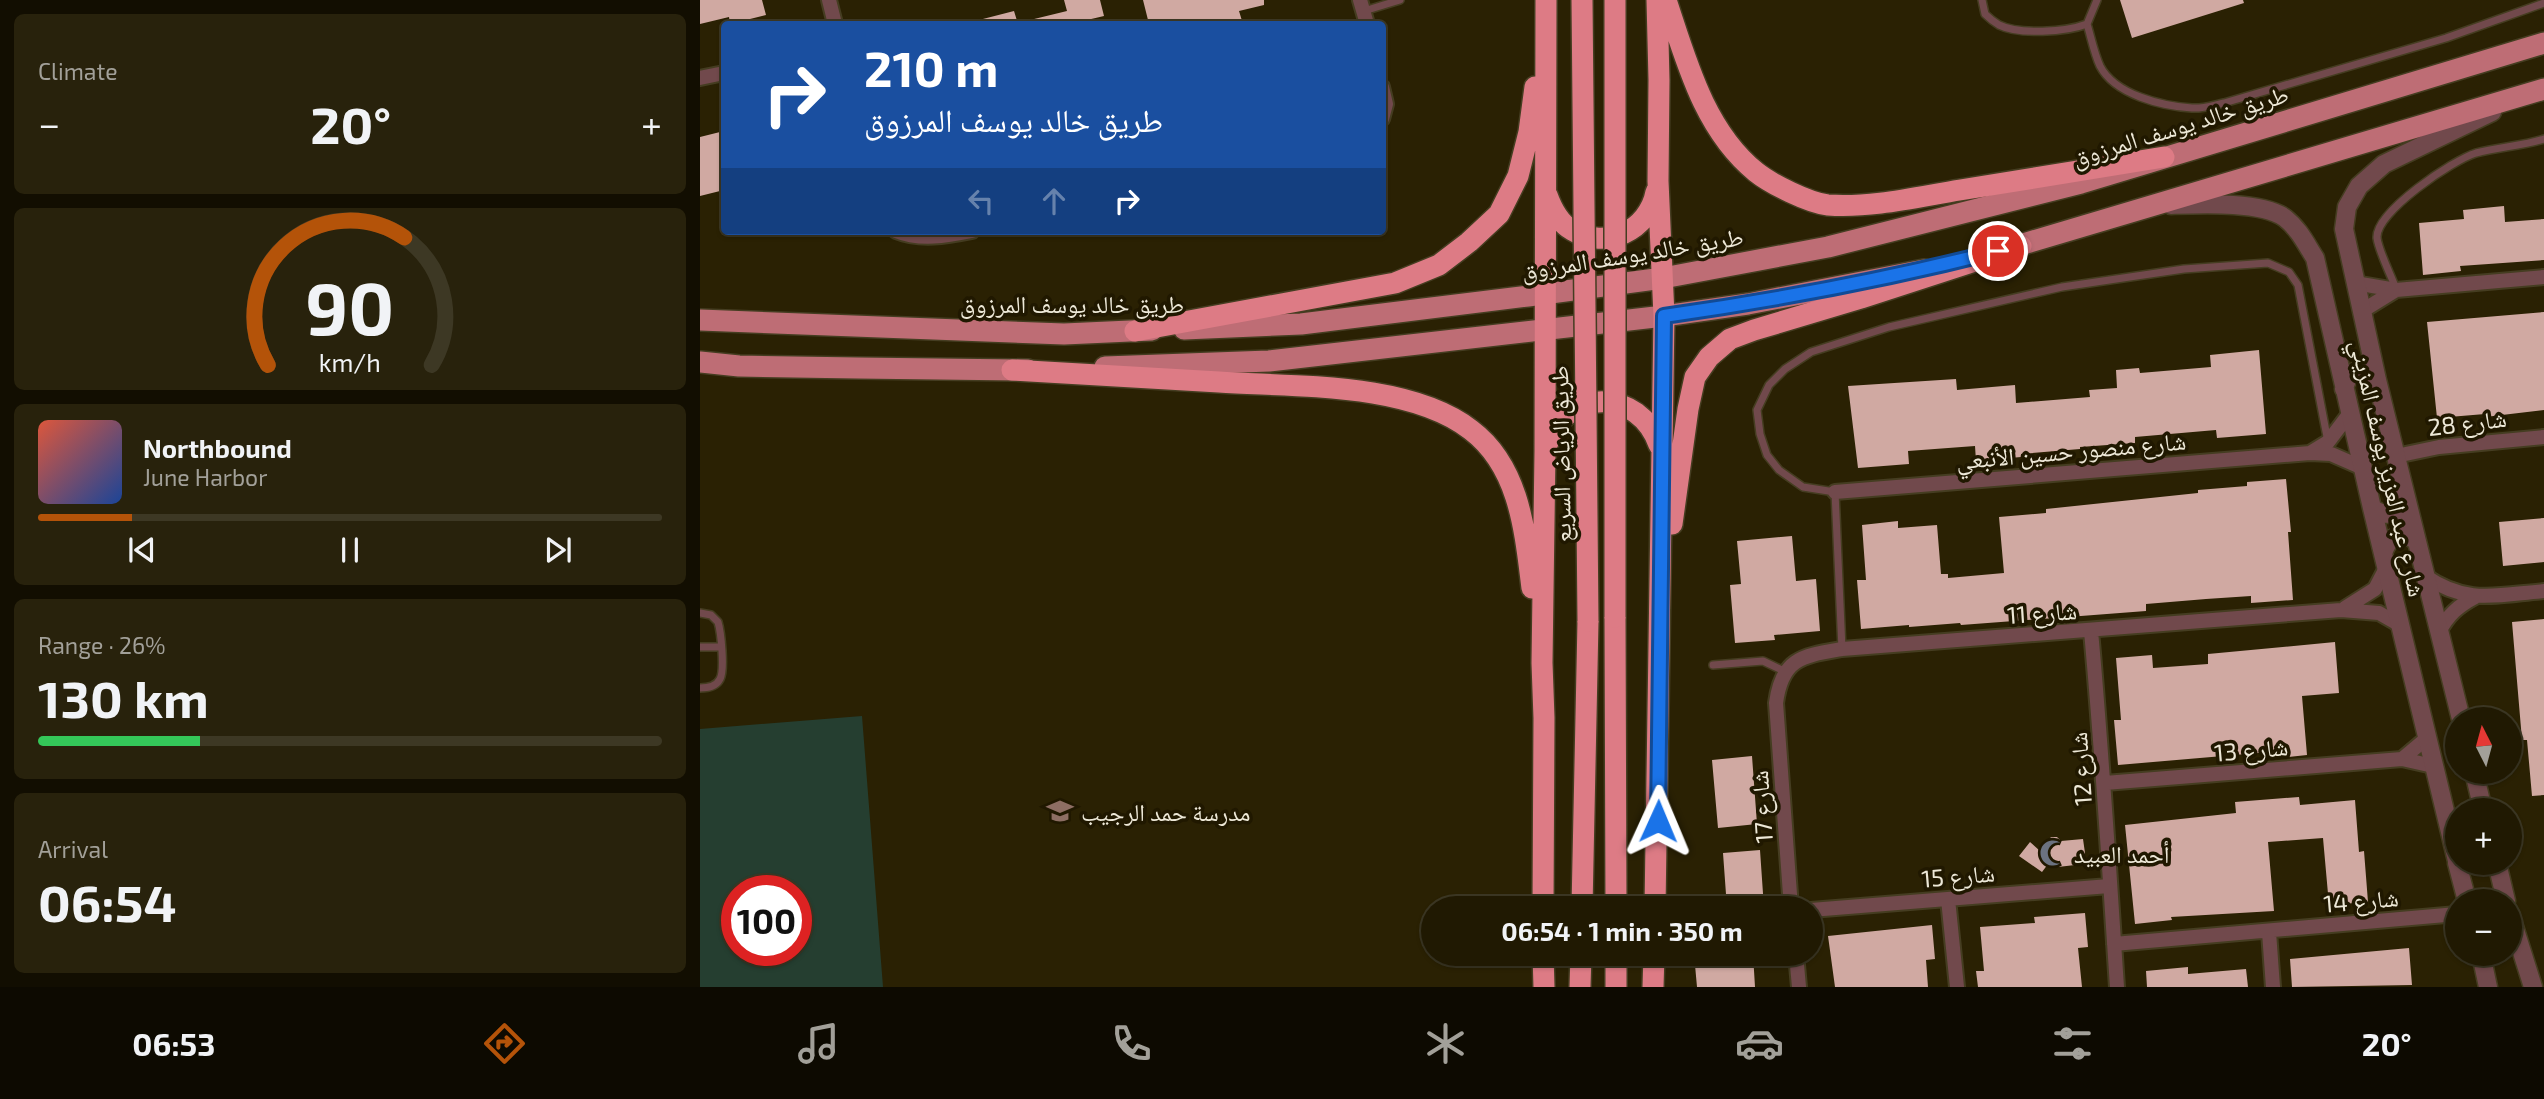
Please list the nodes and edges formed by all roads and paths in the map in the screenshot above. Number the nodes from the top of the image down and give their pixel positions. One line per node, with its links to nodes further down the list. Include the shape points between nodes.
1 (830, 0): 12 (street)
2 (1400, 0): 11 (lane)
3 (1582, 0): 77 (highway, طريق الرياض السريع, bridge, via 1588,621)
4 (1615, 0): 78 (highway, bridge)
5 (1657, 0): 20 (highway)
6 (1666, 0): 19 (highway, via 1693,82 1730,144 1756,172 1826,205 1880,203)
7 (1982, 0): 13 (lane, via 1985,15 1998,25 2020,31 2074,29)
8 (2097, 0): 13 (lane)
9 (1546, 1): 21 (highway); 35 (highway, via 1529,132 1518,176 1499,214 1469,242 1438,265 1395,283)
10 (2544, 3): 13 (lane, via 2446,38 2195,108 2165,104 2116,84 2101,67)
11 (1364, 12)
12 (834, 21)
13 (2087, 24)
14 (2544, 43): 19 (main road, طريق خالد يوسف المرزوق)
15 (721, 74): 16 (street)
16 (700, 78)
17 (2544, 90): 22 (main road); 28 (street, شارع عبد العزيز يوسف المزيني, via 2384,164 2359,186 2347,207 2344,229)
18 (2544, 139): 29 (lane, via 2476,153 2449,165 2389,212 2379,225 2377,238)
19 (2164, 157): 27 (main road, طريق خالد يوسف المرزوق, via 2081,183 1828,247)
20 (1658, 181): 21 (highway, via 1654,205 1640,224 1619,237 1594,239 1571,230 1554,213); 27 (highway)
21 (1545, 190): 30 (highway)
22 (2161, 205): 25 (main road); 39 (street, شارع عبد العزيز يوسف المزيني, via 2268,210 2298,231 2315,258)
23 (905, 235): 24 (street)
24 (943, 235)
25 (2021, 246): 32 (main road, via 1910,273); 56 (highway, via 1754,330 1730,339 1709,357 1695,377 1688,409)
26 (2544, 276): 29 (street)
27 (1663, 278): 30 (main road, طريق خالد يوسف المرزوق); 32 (highway)
28 (2355, 283): 29 (street); 31 (street, شارع عبد العزيز يوسف المزيني)
29 (2396, 290): 31 (street)
30 (1544, 294): 34 (highway); 35 (main road, طريق خالد يوسف المرزوق, via 1301,324)
31 (2362, 311): 38 (street, شارع عبد العزيز يوسف المزيني)
32 (1664, 316): 34 (main road); 43 (highway)
33 (700, 320): 35 (main road, طريق خالد يوسف المرزوق, via 1064,334)
34 (1544, 330): 37 (main road, via 1269,361); 44 (highway)
35 (1135, 331)
36 (700, 365): 37 (main road)
37 (1012, 370): 65 (highway, via 1337,390 1402,398 1443,412 1472,430 1513,485 1525,529)
38 (2377, 380): 39 (street, via 2360,369 2348,376); 46 (street, شارع عبد العزيز يوسف المزيني)
39 (2344, 389): 40 (street, شارع عبد العزيز يوسف المزيني)
40 (2350, 413): 42 (street, شارع منصور حسين الأنبعي); 47 (street, شارع عبد العزيز يوسف المزيني)
41 (2544, 437): 46 (street, شارع 28)
42 (2328, 442): 45 (street, شارع منصور حسين الأنبعي); 48 (lane, via 2294,278 2283,267 2268,263 2184,269 2062,287 1889,327 1811,352 1793,363 1769,385 1757,411 1760,434 1767,455 1779,470 1803,487)
43 (1661, 450): 44 (highway, via 1641,415 1603,401 1582,405 1564,416 1551,432); 56 (highway)
44 (1545, 452): 65 (highway)
45 (2310, 453): 47 (street, شارع منصور حسين الأنبعي, via 2331,454); 48 (street, شارع منصور حسين الأنبعي)
46 (2396, 456): 49 (street, شارع عبد العزيز يوسف المزيني)
47 (2363, 468): 50 (street, شارع عبد العزيز يوسف المزيني)
48 (1835, 492): 64 (lane)
49 (2406, 499): 50 (street, via 2392,514); 51 (street, شارع عبد العزيز يوسف المزيني)
50 (2372, 508): 52 (street, شارع عبد العزيز يوسف المزيني)
51 (2416, 540): 52 (street, via 2395,536 2384,547); 53 (street, شارع عبد العزيز يوسف المزيني)
52 (2385, 561): 57 (street, شارع 11, via 2375,589); 59 (street, شارع عبد العزيز يوسف المزيني)
53 (2425, 576): 55 (street, via 2441,587); 61 (street, شارع عبد العزيز يوسف المزيني)
54 (2544, 592): 55 (street)
55 (2475, 597): 61 (street, via 2446,618)
56 (1661, 606): 79 (highway)
57 (2341, 610): 59 (street, شارع 11, via 2379,613); 60 (street, شارع 11)
58 (700, 613): 63 (lane, via 718,622)
59 (2400, 625): 70 (street, شارع عبد العزيز يوسف المزيني)
60 (2091, 631): 64 (street, شارع 11); 73 (street, شارع 12)
61 (2439, 632): 69 (street, شارع عبد العزيز يوسف المزيني)
62 (700, 647): 63 (lane)
63 (721, 647): 68 (lane, via 720,679)
64 (1842, 649): 67 (street, شارع 11, via 1811,655)
65 (1542, 663): 76 (highway)
66 (1713, 665): 67 (lane, via 1763,661)
67 (1784, 671): 80 (street, شارع 17, via 1776,703)
68 (700, 688)
69 (2458, 707)
70 (2427, 738): 71 (street); 72 (street, شارع عبد العزيز يوسف المزيني)
71 (2402, 759): 72 (street, شارع 13); 73 (street, شارع 13)
72 (2433, 766): 74 (street, شارع عبد العزيز يوسف المزيني)
73 (2105, 783): 75 (street, شارع 12)
74 (2445, 814)
75 (2109, 886): 81 (street, شارع 15); 85 (street, شارع 12)
76 (1543, 896)
77 (1582, 896)
78 (1616, 896)
79 (1655, 896)
80 (1790, 896)
81 (1948, 899): 82 (street, شارع 15); 98 (street)
82 (1823, 909)
83 (2445, 915): 84 (street, شارع 14)
84 (2269, 932): 85 (street, شارع 14); 100 (street)
85 (2114, 944): 99 (street, شارع 12)
86 (2522, 952): 102 (street)
87 (1543, 966): 93 (highway)
88 (1581, 966): 94 (highway)
89 (1616, 966): 95 (highway)
90 (1654, 966): 96 (highway)
91 (1797, 966): 97 (street)
92 (2484, 966): 101 (street)
93 (1544, 987)
94 (1580, 987)
95 (1616, 987)
96 (1653, 987)
97 (1799, 987)
98 (1957, 987)
99 (2117, 987)
100 (2273, 987)
101 (2488, 987)
102 (2533, 987)

